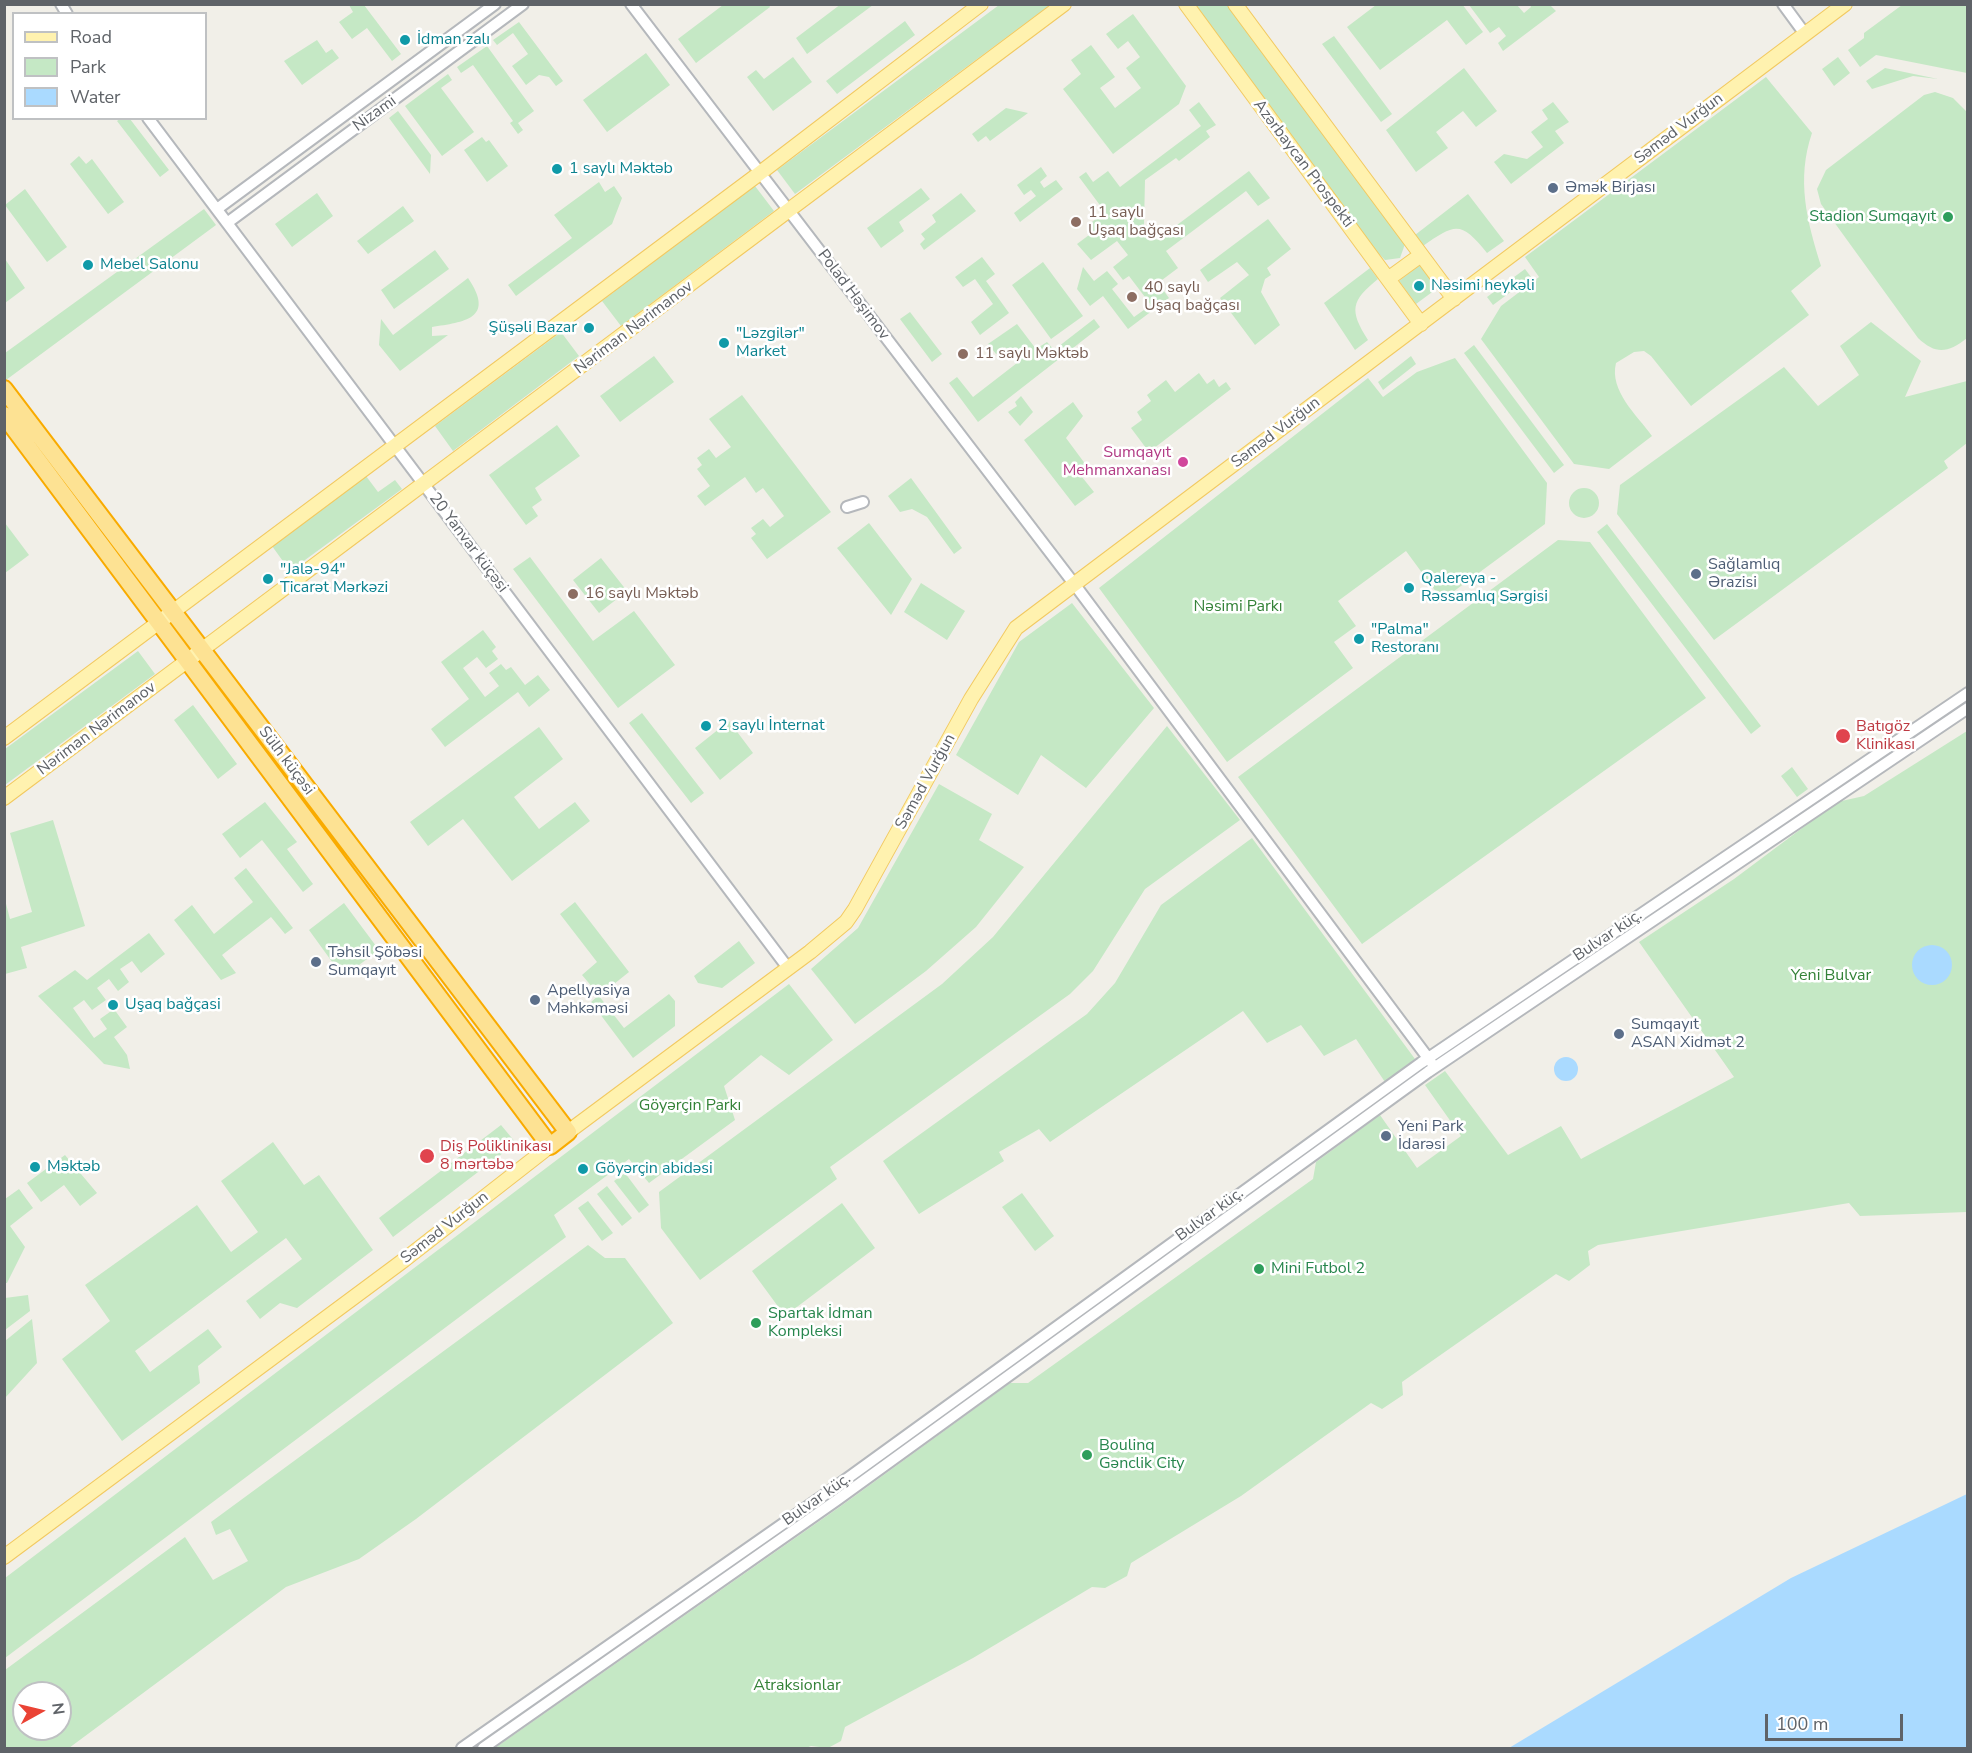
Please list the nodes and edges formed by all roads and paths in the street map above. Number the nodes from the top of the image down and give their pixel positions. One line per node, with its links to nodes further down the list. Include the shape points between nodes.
1 (495, 4): 13 (street, Nizami)
2 (523, 4): 15 (street, Nizami)
3 (631, 4): 12 (street, Polad Həşimov)
4 (981, 4): 12 (main road)
5 (1064, 4): 14 (main road, Nəriman Nərimanov)
6 (1186, 4): 17 (main road, Azərbaycan Prospekti)
7 (1235, 4): 16 (main road)
8 (1782, 4): 10 (street)
9 (1845, 4): 10 (main road, Səməd Vurğun)
10 (1805, 34): 18 (main road, Səməd Vurğun)
11 (150, 120): 13 (street, 20 Yanvar küçəsi)
12 (760, 173): 14 (street, Polad Həşimov); 22 (main road)
13 (218, 209): 15 (street, 20 Yanvar küçəsi)
14 (789, 211): 23 (main road, Nəriman Nərimanov); 26 (street, Polad Həşimov)
15 (227, 223): 22 (street, 20 Yanvar küçəsi)
16 (1421, 255): 17 (main road); 18 (main road)
17 (1388, 279): 19 (main road, Azərbaycan Prospekti)
18 (1454, 299): 19 (main road, Səməd Vurğun)
19 (1421, 324): 26 (main road, Səməd Vurğun)
20 (4, 389): 27 (highway, Sülh küçəsi)
21 (4, 415): 27 (highway, Sülh küçəsi)
22 (395, 445): 23 (street, 20 Yanvar küçəsi); 27 (main road)
23 (423, 483): 28 (main road, Nəriman Nərimanov); 39 (street, 20 Yanvar küçəsi)
24 (863, 502): 25 (street)
25 (847, 507)
26 (1075, 585): 39 (main road, Səməd Vurğun, via 1010,635 855,909 836,931); 40 (street, Polad Həşimov)
27 (167, 617): 28 (highway, Sülh küçəsi); 29 (highway, Sülh küçəsi); 33 (main road)
28 (202, 650): 29 (main road, Nəriman Nərimanov); 32 (highway, Sülh küçəsi)
29 (189, 660): 32 (highway, Sülh küçəsi); 36 (main road, Nəriman Nərimanov)
30 (1968, 693): 34 (street, Bulvar küç.)
31 (1968, 708): 35 (street, Bulvar küç.)
32 (244, 720): 37 (highway, Sülh küçəsi); 38 (highway, Sülh küçəsi)
33 (4, 738)
34 (1836, 782): 35 (street); 40 (street, Bulvar küç.)
35 (1843, 792): 41 (street, Bulvar küç.)
36 (4, 798)
37 (398, 909): 38 (highway); 42 (highway, Sülh küçəsi)
38 (383, 921): 44 (highway, Sülh küçəsi)
39 (788, 968): 42 (main road, Səməd Vurğun)
40 (1428, 1058): 41 (street, Polad Həşimov); 43 (street, Bulvar küç.)
41 (1435, 1067): 45 (street, Bulvar küç.)
42 (568, 1132): 44 (highway, Səməd Vurğun)
43 (1312, 1141): 45 (street); 46 (street, Bulvar küç.)
44 (550, 1146): 48 (main road, Səməd Vurğun, via 404,1260)
45 (1319, 1151): 47 (street, Bulvar küç.)
46 (1074, 1314): 47 (street); 49 (street, Bulvar küç.)
47 (1080, 1324): 50 (street, Bulvar küç.)
48 (4, 1557)
49 (462, 1749)
50 (483, 1749)

